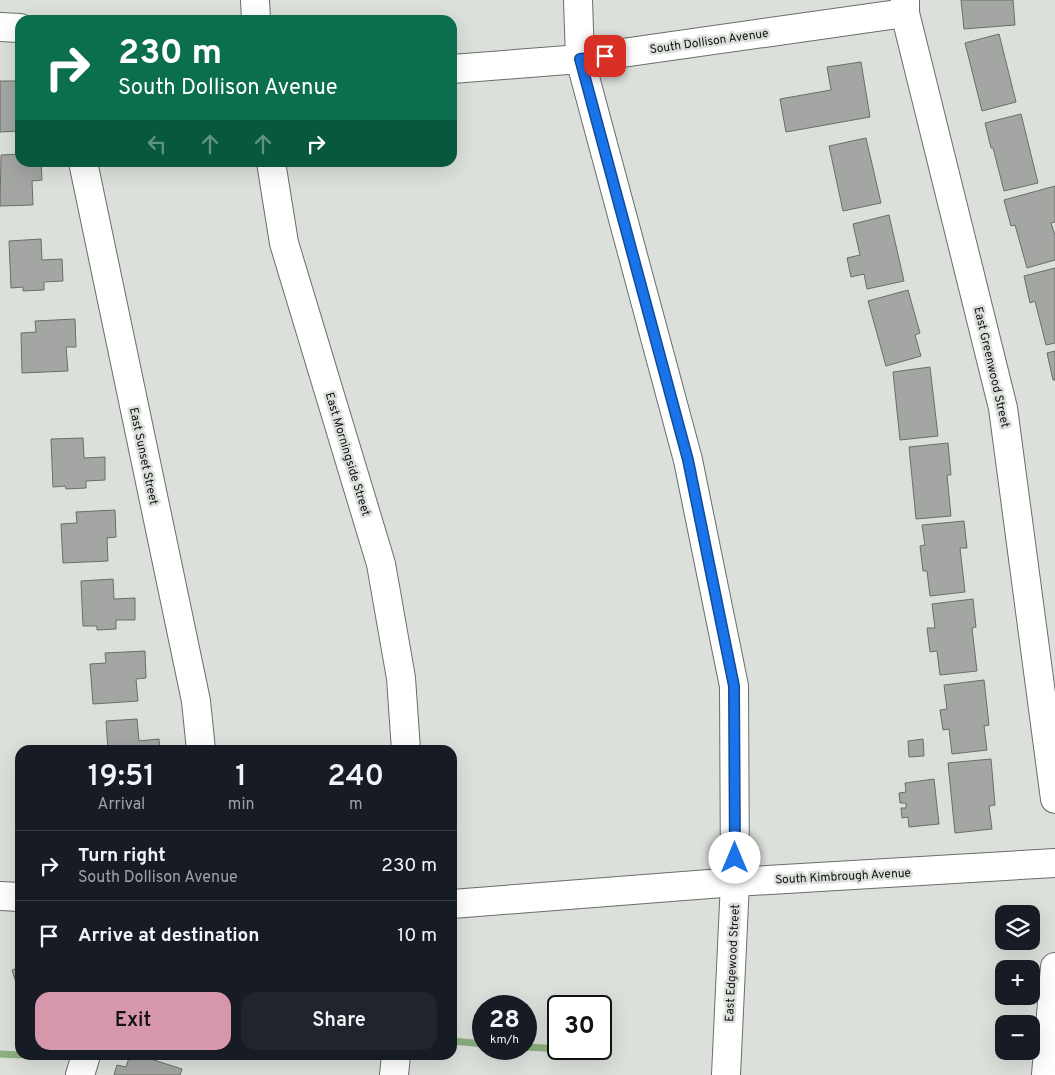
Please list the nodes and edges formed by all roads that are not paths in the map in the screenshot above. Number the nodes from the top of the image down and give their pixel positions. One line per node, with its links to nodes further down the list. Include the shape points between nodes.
1 (255, 0): 4 (street)
2 (578, 0): 7 (street, East Edgewood Street)
3 (905, 6): 7 (street, South Dollison Avenue); 13 (street, East Greenwood Street, via 1003,408)
4 (256, 15)
5 (0, 27): 6 (street)
6 (15, 28)
7 (580, 59): 8 (street, South Dollison Avenue); 15 (street, East Edgewood Street, via 688,460 734,686)
8 (457, 69)
9 (84, 167): 11 (street, East Sunset Street, via 196,701)
10 (272, 167): 12 (street, East Morningside Street, via 284,243 381,564 401,678)
11 (200, 745)
12 (406, 745)
13 (1055, 799)
14 (1055, 863): 15 (street, South Kimbrough Avenue)
15 (735, 882): 18 (street, South Kimbrough Avenue); 24 (street, East Edgewood Street)
16 (0, 896): 17 (street)
17 (15, 897)
18 (457, 904)
19 (1055, 967): 25 (street)
20 (84, 1060): 22 (street)
21 (396, 1060): 23 (street)
22 (80, 1075)
23 (394, 1075)
24 (726, 1075)
25 (1046, 1075)

